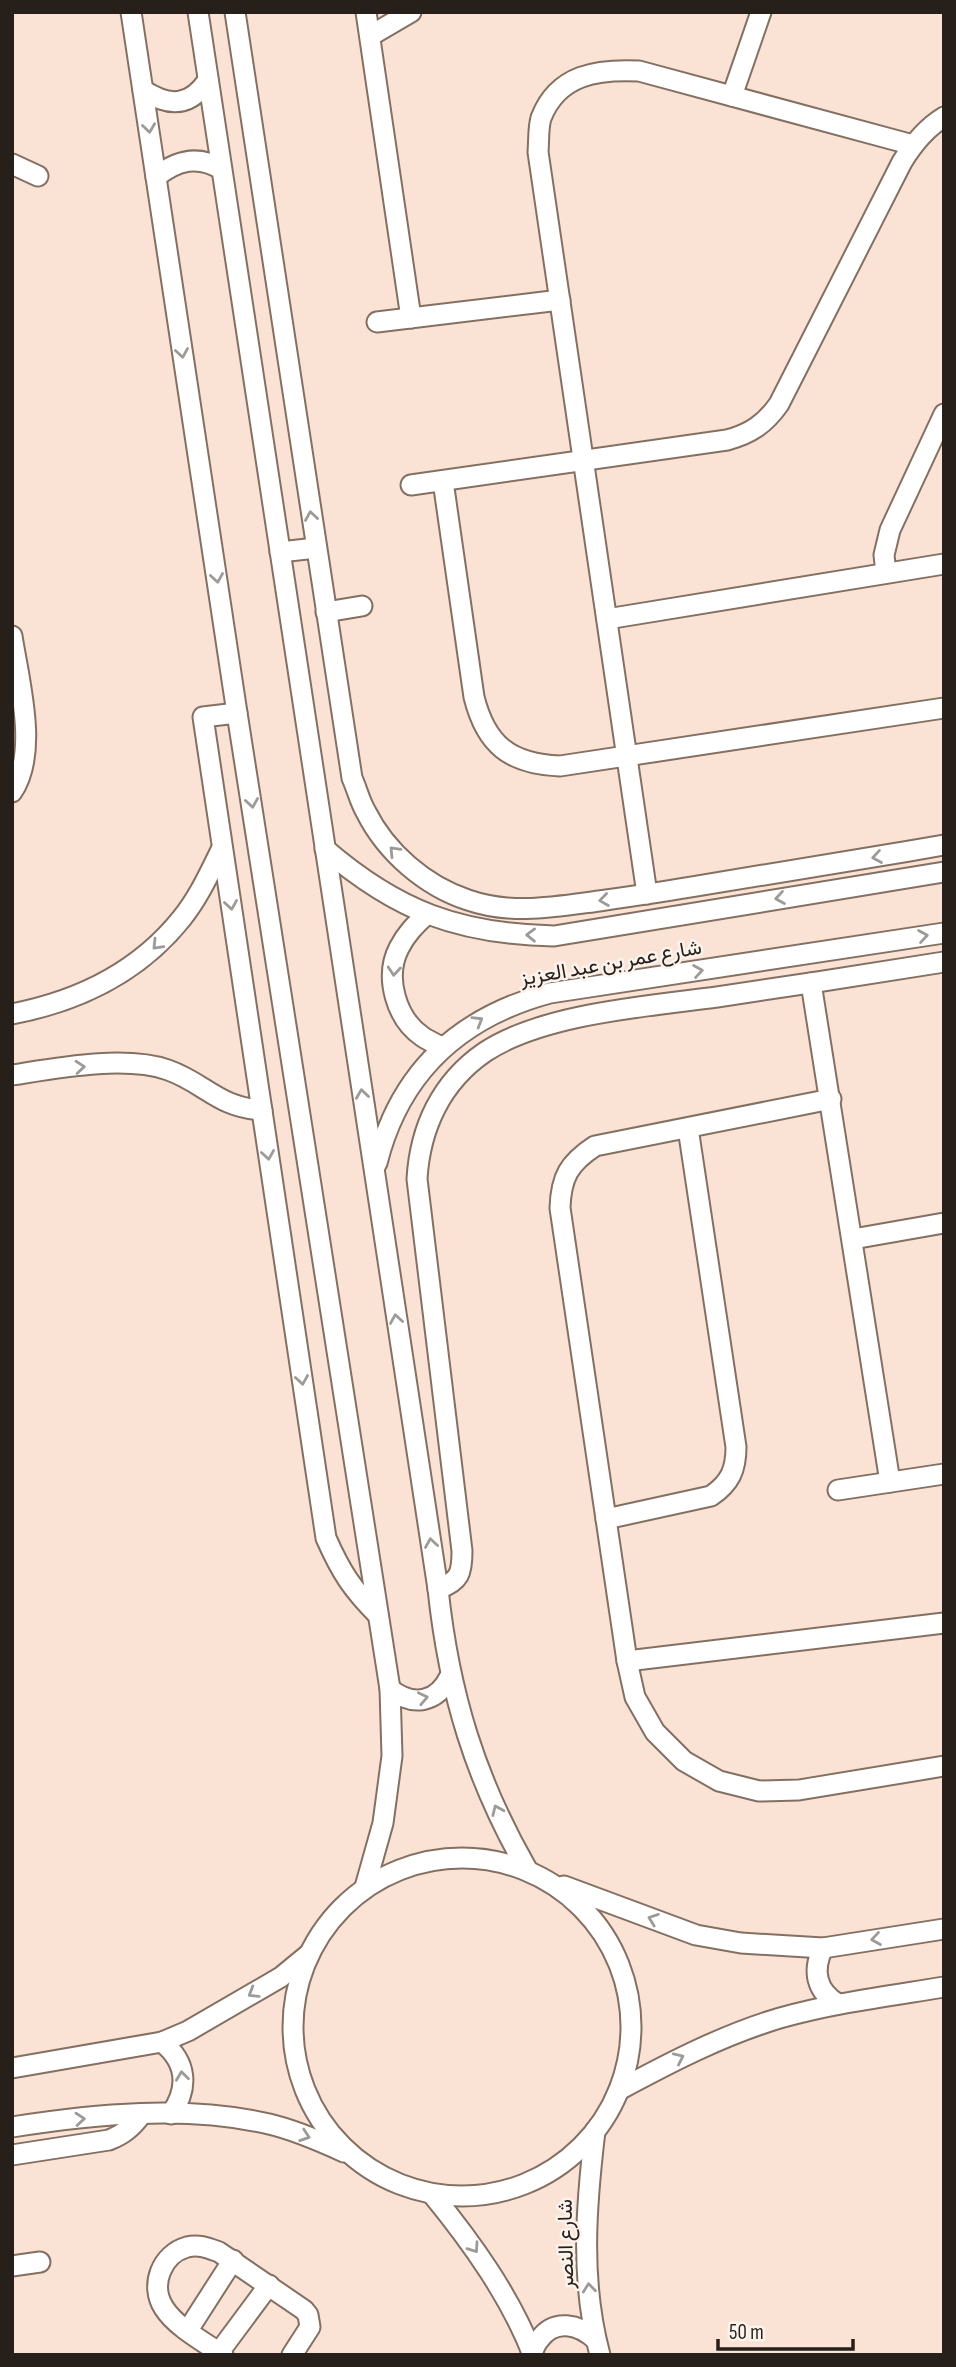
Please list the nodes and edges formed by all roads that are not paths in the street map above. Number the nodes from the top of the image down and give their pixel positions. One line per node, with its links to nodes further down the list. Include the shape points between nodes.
1 (131, 12): 9 (street)
2 (198, 12): 8 (street)
3 (234, 12): 24 (street, one-way to 3)
4 (366, 12): 7 (street)
5 (411, 12): 7 (street)
6 (761, 12): 10 (street)
7 (370, 36): 18 (street)
8 (208, 80): 9 (street, via 191,98 175,103 158,100); 14 (street)
9 (143, 90): 16 (street, one-way to 16)
10 (732, 96): 12 (street); 17 (street, via 639,71 612,70 582,75 558,91 541,119 538,152)
11 (944, 117): 12 (street)
12 (913, 145): 21 (street, via 771,416 751,432 727,440)
13 (12, 164): 15 (street)
14 (221, 169): 16 (street, via 196,160 168,167); 25 (street)
15 (38, 176)
16 (156, 177): 33 (street, one-way to 33)
17 (560, 300): 18 (street); 21 (street)
18 (411, 318): 19 (street)
19 (377, 322)
20 (944, 414): 27 (street, via 890,530 884,555)
21 (583, 461): 22 (street); 30 (street)
22 (443, 481): 23 (street); 34 (street, via 474,697 480,721 493,741 512,756 535,765 559,766)
23 (411, 485)
24 (316, 548): 25 (street); 29 (street)
25 (280, 552): 38 (street)
26 (944, 564): 27 (street)
27 (887, 573): 30 (street)
28 (362, 606): 29 (street)
29 (326, 612): 42 (street, one-way to 29, via 545,909 498,908 467,900 412,869 379,833 352,778)
30 (607, 619): 34 (street)
31 (12, 636): 35 (street, via 27,737 26,761)
32 (944, 708): 34 (street)
33 (237, 713): 37 (street, via 203,717); 63 (street, one-way to 63)
34 (626, 754): 42 (street)
35 (12, 792)
36 (944, 845): 39 (street, one-way to 39)
37 (222, 848): 49 (street, one-way to 49, via 182,918 150,953 111,981 68,1001); 53 (street, one-way to 53)
38 (325, 849): 43 (street, شارع عمر بن عبد العزيز, via 384,894); 55 (street, one-way to 38)
39 (808, 868): 41 (street); 42 (street)
40 (944, 872): 41 (street, شارع عمر بن عبد العزيز)
41 (812, 893): 43 (street, شارع عمر بن عبد العزيز, one-way to 43, via 554,936 484,931)
42 (647, 894)
43 (427, 915): 50 (street, one-way to 50, via 403,940 392,974 395,998 405,1019 421,1036)
44 (944, 933): 46 (street, شارع عمر بن عبد العزيز, one-way to 44)
45 (944, 962): 47 (street)
46 (629, 981): 48 (street); 50 (street, شارع عمر بن عبد العزيز, one-way to 46, via 466,1028 521,1001)
47 (811, 983): 48 (street); 52 (street)
48 (634, 1009): 62 (street, via 556,1023 503,1042 453,1081 435,1105 425,1130 418,1160 418,1196 462,1551 457,1579)
49 (12, 1014)
50 (442, 1047): 55 (street, شارع عمر بن عبد العزيز, via 397,1105)
51 (12, 1075): 53 (street, one-way to 53, via 141,1065 184,1077 229,1105)
52 (831, 1099): 54 (street); 57 (street)
53 (262, 1110): 63 (street, one-way to 63, via 326,1538 355,1592)
54 (688, 1128): 61 (street, via 595,1146 579,1156 561,1189); 61 (street, via 736,1462 732,1476 711,1496)
55 (374, 1174): 62 (street, one-way to 55)
56 (944, 1223): 57 (street)
57 (853, 1239): 59 (street)
58 (944, 1474): 59 (street)
59 (890, 1482): 60 (street)
60 (838, 1490)
61 (606, 1519): 65 (street)
62 (438, 1588): 66 (street)
63 (378, 1615): 67 (street)
64 (944, 1623): 65 (street)
65 (627, 1661): 68 (street, via 635,1697 655,1732 684,1761 719,1781 759,1791 799,1790)
66 (450, 1676): 67 (street, one-way to 66, via 411,1701 424,1701 435,1696); 69 (street, one-way to 66, via 508,1836 478,1768)
67 (390, 1689): 70 (street, via 392,1756 383,1823)
68 (944, 1766)
69 (537, 1875): 70 (street, via 473,1857 416,1863); 72 (street, one-way to 69, via 696,1935); 78 (street, via 578,1903 604,1935 622,1971 630,2011 629,2051)
70 (365, 1887): 73 (street, via 333,1917)
71 (944, 1929): 72 (street, one-way to 72)
72 (823, 1948): 75 (street, via 816,1969 818,1980)
73 (309, 1954): 76 (street, one-way to 76, via 250,1996); 84 (street, via 295,1996 293,2040 300,2073 323,2124)
74 (944, 1987): 75 (street)
75 (838, 2004): 78 (street, one-way to 75, via 725,2037)
76 (162, 2042): 77 (street); 79 (street, one-way to 76, via 184,2089 184,2076 173,2050)
77 (12, 2068)
78 (619, 2090): 82 (street)
79 (171, 2114): 80 (street); 84 (street, one-way to 84, via 219,2115 271,2124)
80 (141, 2115): 81 (street, one-way to 80); 83 (street, via 122,2135 109,2140)
81 (12, 2127)
82 (595, 2131): 85 (street, via 563,2163 523,2185 478,2196); 91 (street, شارع النصر, one-way to 82, via 586,2233)
83 (12, 2155)
84 (353, 2156): 85 (street, via 391,2180)
85 (432, 2194): 93 (street, one-way to 93, via 487,2267)
86 (233, 2260): 89 (street); 90 (street); 90 (street, via 204,2246 189,2246 164,2263 158,2278 163,2308)
87 (40, 2262): 88 (street)
88 (12, 2266)
89 (269, 2285): 92 (street); 94 (street, via 308,2315 309,2331)
90 (188, 2330): 92 (street)
91 (598, 2347): 93 (street, via 586,2330 561,2325 548,2330)
92 (220, 2354)
93 (532, 2354)
94 (292, 2355)

